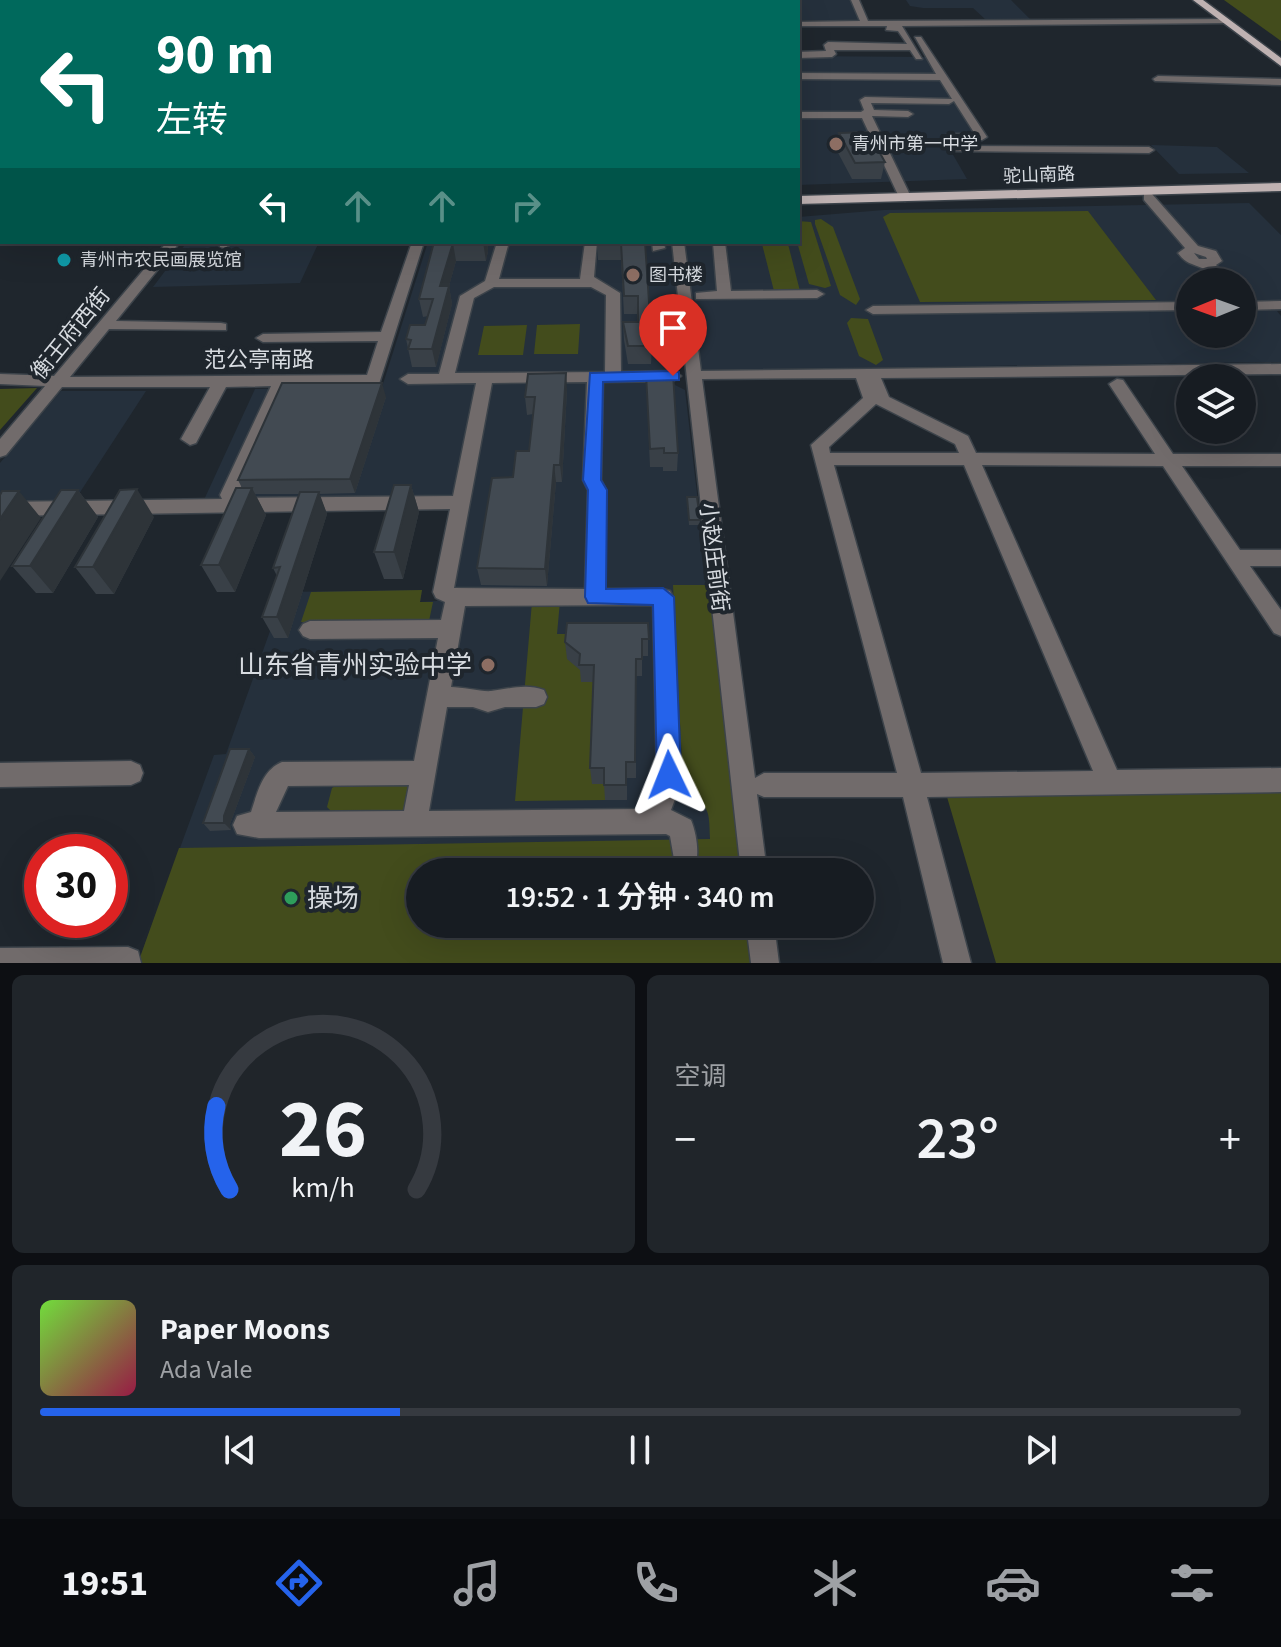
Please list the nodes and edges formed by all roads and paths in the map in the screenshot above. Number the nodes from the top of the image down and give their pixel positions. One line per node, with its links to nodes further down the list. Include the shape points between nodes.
1 (222, 0): 2 (street)
2 (255, 0)
3 (280, 0): 4 (street)
4 (315, 0)
5 (340, 0): 6 (street)
6 (364, 0)
7 (855, 0): 12 (street)
8 (1197, 0): 10 (main road)
9 (1207, 0): 18 (main road)
10 (1226, 21): 11 (street); 21 (main road)
11 (908, 23): 12 (street); 24 (street)
12 (865, 24): 13 (street)
13 (800, 26)
14 (800, 26): 15 (street)
15 (820, 28): 16 (street); 17 (street, via 901,28)
16 (829, 47): 17 (street); 19 (street, via 832,54)
17 (913, 47): 20 (street)
18 (1281, 54)
19 (800, 55)
20 (919, 57)
21 (1281, 63)
22 (800, 76): 23 (street)
23 (885, 77): 24 (street); 27 (street)
24 (943, 77): 33 (street)
25 (1158, 79): 26 (street)
26 (1281, 82)
27 (896, 100): 28 (street); 29 (street, via 865,100)
28 (949, 101)
29 (868, 114): 30 (street); 31 (street); 39 (street)
30 (908, 114)
31 (800, 115)
32 (948, 137): 33 (street)
33 (982, 137): 34 (street)
34 (1138, 138)
35 (959, 149): 36 (street)
36 (1149, 150)
37 (1281, 187): 39 (main road, 驼山南路)
38 (1281, 194): 40 (main road, 驼山南路)
39 (905, 197): 41 (main road, 驼山南路)
40 (1148, 197): 42 (main road, 驼山南路); 49 (street, via 1193,249 1214,257 1208,264)
41 (800, 202)
42 (800, 202)
43 (172, 244): 59 (street, 衡王府西街)
44 (417, 244): 61 (street, 范公亭南路)
45 (502, 244): 50 (street)
46 (591, 244): 51 (street)
47 (678, 244): 65 (street, 小赵庄前街)
48 (719, 244): 54 (street)
49 (1212, 268)
50 (491, 283): 51 (street); 67 (street, via 468,293)
51 (590, 283): 66 (street, via 613,293)
52 (817, 294): 54 (street)
53 (701, 296): 54 (street)
54 (725, 296)
55 (1256, 304): 56 (street)
56 (1281, 305)
57 (1176, 306): 58 (street)
58 (873, 310)
59 (104, 325): 60 (street); 71 (street, 衡王府西街)
60 (221, 327)
61 (388, 336): 62 (street); 73 (street, 范公亭南路, via 373,380)
62 (263, 338)
63 (1281, 369): 64 (street)
64 (866, 373): 65 (street); 77 (street, via 872,399 820,445); 78 (street, via 882,400 962,440)
65 (691, 376): 66 (street); 103 (street, 小赵庄前街)
66 (604, 377): 68 (street); 86 (street, via 592,480 597,490)
67 (446, 378): 68 (street); 70 (street)
68 (485, 378): 87 (street, via 443,592)
69 (0, 379): 71 (street, 范公亭南路)
70 (408, 379)
71 (60, 381): 72 (street, 范公亭南路); 76 (street, 衡王府西街)
72 (221, 381): 73 (street, 范公亭南路); 75 (street)
73 (281, 381): 81 (street)
74 (1117, 384): 80 (street)
75 (190, 439)
76 (0, 451)
77 (823, 459): 78 (street); 99 (street)
78 (973, 460): 80 (street); 97 (street)
79 (1281, 460): 80 (street)
80 (1170, 462): 84 (street)
81 (229, 495)
82 (450, 502): 83 (street)
83 (0, 509)
84 (1236, 558): 85 (street); 88 (street)
85 (1281, 558)
86 (595, 597): 87 (street); 100 (street, via 663,597 669,783 659,808)
87 (456, 598): 89 (street)
88 (1281, 627)
89 (450, 629): 90 (street); 91 (street)
90 (310, 630)
91 (438, 697): 92 (street, via 488,702); 94 (street)
92 (536, 697)
93 (131, 773): 95 (street)
94 (424, 773): 101 (street); 101 (street, via 282,774 253,825)
95 (0, 775)
96 (1281, 780): 97 (street)
97 (1110, 782): 99 (street)
98 (764, 785): 99 (street)
99 (912, 785): 108 (street)
100 (646, 822): 101 (street); 102 (street, via 678,824)
101 (414, 824)
102 (685, 858)
103 (752, 858)
104 (762, 938): 107 (street)
105 (128, 961): 106 (street)
106 (0, 962)
107 (765, 963)
108 (957, 963)

